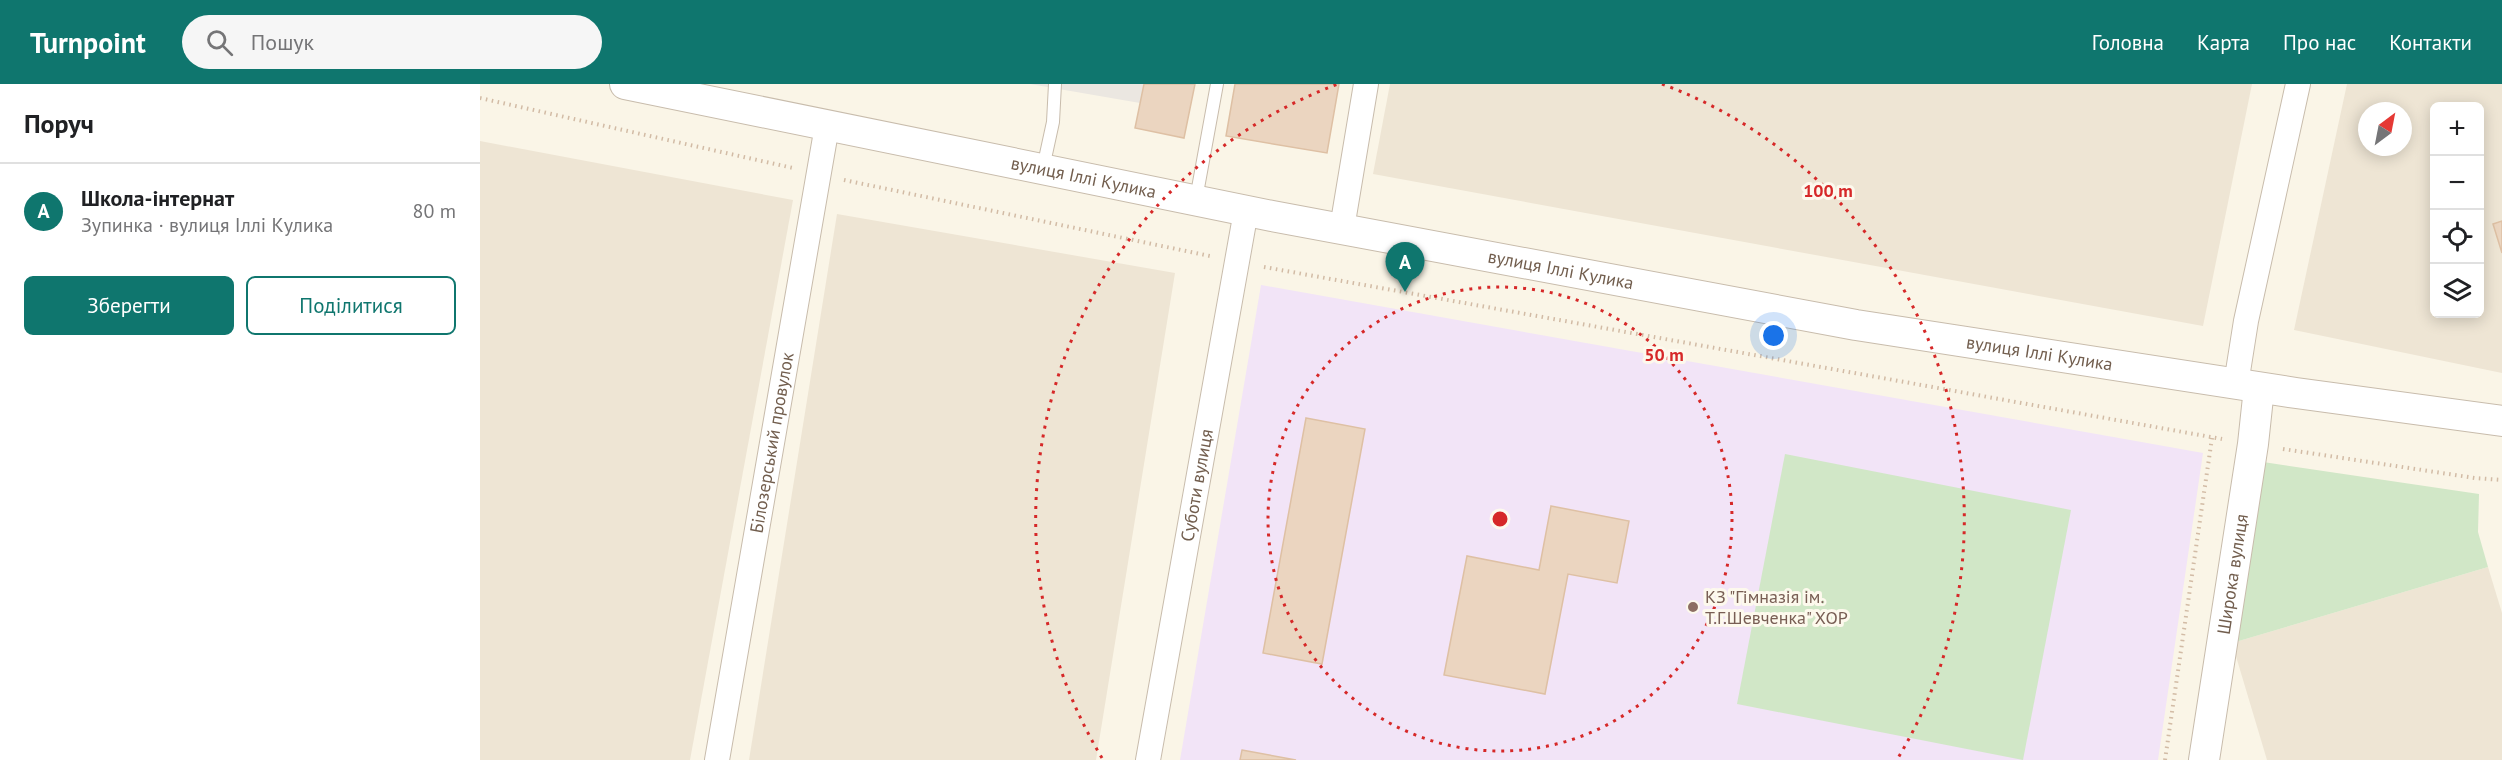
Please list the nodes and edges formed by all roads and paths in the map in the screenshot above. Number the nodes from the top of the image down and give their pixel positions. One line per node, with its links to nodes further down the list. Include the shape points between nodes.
1 (625, 84): 7 (street, вулиця Іллі Кулика)
2 (1055, 84): 8 (lane, via 1053,122)
3 (1217, 84): 10 (lane)
4 (1366, 84): 12 (street)
5 (2298, 84): 14 (street, Широка вулиця, via 2246,321)
6 (480, 98): 9 (path)
7 (827, 126): 8 (street, вулиця Іллі Кулика); 9 (street, Білозерський провулок)
8 (1043, 168): 10 (street, вулиця Іллі Кулика)
9 (818, 174): 13 (path); 19 (street, Білозерський провулок)
10 (1197, 200): 11 (street, вулиця Іллі Кулика)
11 (1246, 211): 12 (street, вулиця Іллі Кулика); 13 (street, Суботи вулиця)
12 (1342, 228): 14 (street, вулиця Іллі Кулика, via 1856,325)
13 (1239, 262): 16 (path); 20 (street, Суботи вулиця)
14 (2248, 386): 15 (street, вулиця Іллі Кулика); 17 (street, Широка вулиця)
15 (2502, 421)
16 (2212, 438): 17 (path); 21 (path)
17 (2253, 444): 18 (path); 22 (street, Широка вулиця)
18 (2502, 480)
19 (717, 760)
20 (1148, 760)
21 (2165, 760)
22 (2204, 760)

